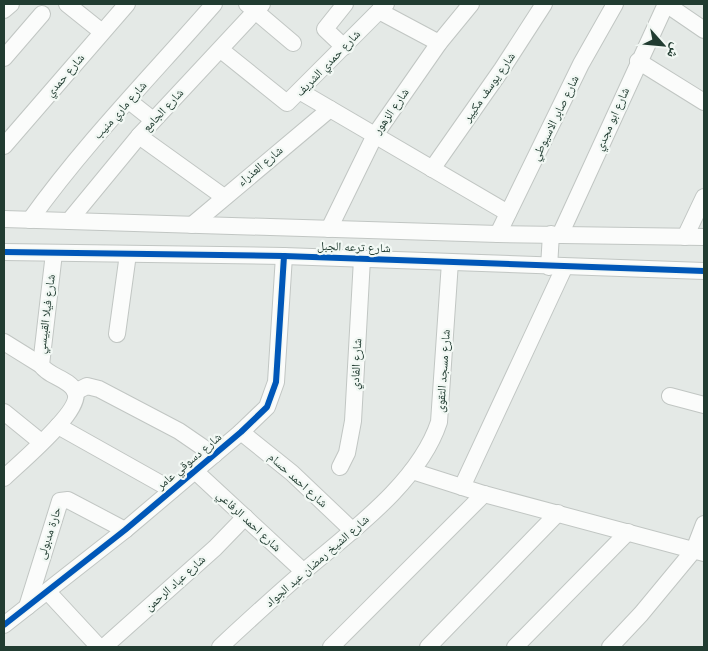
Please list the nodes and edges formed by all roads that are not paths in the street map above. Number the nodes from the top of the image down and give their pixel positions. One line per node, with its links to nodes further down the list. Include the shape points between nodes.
1 (11, 4): 12 (street)
2 (67, 4): 15 (street)
3 (127, 4): 15 (street, شارع حمدي)
4 (214, 4): 23 (street, شارع ماري منيب)
5 (345, 4): 18 (street, via 325,29)
6 (470, 4): 17 (street, شارع الزهور)
7 (544, 4): 30 (street, شارع يوسف مكيير)
8 (615, 4): 33 (street, شارع صابر الاسيوطي, via 581,64)
9 (666, 4): 14 (street); 21 (street, شارع ابو مجدي)
10 (255, 6): 16 (street); 19 (street, شارع الجامع)
11 (383, 7): 17 (street); 18 (street, شارع حمدي الشريف)
12 (4, 10)
13 (42, 14): 20 (street)
14 (704, 30)
15 (102, 32): 29 (street, شارع حمدي)
16 (292, 43)
17 (439, 43): 27 (street, شارع الزهور)
18 (344, 47): 22 (street, شارع حمدي الشريف)
19 (221, 50): 22 (street, شارع حمدي الشريف, via 285,102 290,102); 26 (street, شارع الجامع)
20 (4, 58)
21 (638, 61): 24 (street); 40 (street, شارع ابو مجدي)
22 (300, 92): 25 (street)
23 (129, 101): 26 (street); 35 (street, شارع ماري منيب, via 62,175)
24 (704, 102)
25 (330, 109): 27 (street); 31 (street, شارع العذراء)
26 (153, 120): 28 (street, شارع الجامع)
27 (375, 135): 30 (street); 38 (street, شارع الزهور)
28 (140, 136): 31 (street); 36 (street, شارع الجامع)
29 (4, 146)
30 (432, 168): 33 (street)
31 (224, 197): 37 (street, شارع العذراء)
32 (704, 197): 41 (street)
33 (508, 213): 39 (street, شارع صابر الاسيوطي)
34 (4, 219): 35 (street, شارع ترعه الجبل)
35 (30, 220): 36 (street, شارع ترعه الجبل)
36 (69, 221): 37 (street, شارع ترعه الجبل)
37 (192, 225): 38 (street, شارع ترعه الجبل)
38 (329, 229): 39 (street, شارع ترعه الجبل)
39 (498, 234): 40 (street, شارع ترعه الجبل)
40 (554, 237): 41 (street, شارع ترعه الجبل); 49 (street)
41 (685, 237): 42 (street, شارع ترعه الجبل)
42 (704, 237)
43 (4, 252): 44 (street, شارع ترعه الجبل)
44 (54, 253): 45 (street, شارع ترعه الجبل); 53 (street, شارع فيلا القبيسي)
45 (128, 254): 46 (street, شارع ترعه الجبل); 51 (street)
46 (284, 256): 47 (street, شارع ترعه الجبل); 59 (street, شارع دسوقي عامر, via 273,395 267,407)
47 (362, 259): 48 (street, شارع ترعه الجبل); 62 (street, شارع الفادي, via 353,421 347,453)
48 (450, 262): 49 (street, شارع ترعه الجبل); 64 (street, شارع مسجد التقوى, via 439,422 434,440)
49 (554, 265): 50 (street, شارع ترعه الجبل); 66 (street)
50 (704, 271)
51 (117, 334)
52 (4, 342): 53 (street)
53 (42, 365): 54 (street, شارع فيلا القبيسي, via 45,371 66,382)
54 (75, 392): 58 (street, via 73,408); 61 (street, via 87,386 99,389 179,431)
55 (670, 396): 56 (street)
56 (704, 405)
57 (4, 412): 60 (street)
58 (58, 426): 60 (street); 67 (street)
59 (241, 432): 61 (street, شارع دسوقي عامر); 73 (street, شارع احمد حسام, via 292,473)
60 (41, 442): 65 (street)
61 (214, 455): 63 (street, شارع دسوقي عامر)
62 (340, 468)
63 (195, 471): 67 (street, شارع دسوقي عامر); 70 (street, شارع احمد الرفاعي)
64 (412, 471): 66 (street); 73 (street, شارع الشيخ رمضان عبد الجواد)
65 (4, 477)
66 (462, 487): 68 (street)
67 (172, 490): 72 (street, شارع دسوقي عامر)
68 (484, 494): 69 (street); 83 (street)
69 (558, 513): 74 (street); 84 (street)
70 (245, 517): 76 (street, شارع احمد الرفاعي); 81 (street, شارع عباد الرحمن)
71 (704, 524): 75 (street)
72 (125, 530): 77 (street, شارع دسوقي عامر); 78 (street, حارة مدبولى, via 68,500 60,501)
73 (353, 531): 76 (street, شارع الشيخ رمضان عبد الجواد)
74 (628, 532): 75 (street); 85 (street)
75 (699, 551): 86 (street)
76 (304, 572): 82 (street, شارع الشيخ رمضان عبد الجواد)
77 (48, 592): 78 (street, شارع دسوقي عامر); 80 (street)
78 (27, 607): 79 (street, شارع دسوقي عامر)
79 (4, 625)
80 (99, 647)
81 (104, 647)
82 (220, 647)
83 (331, 647)
84 (428, 647)
85 (515, 647)
86 (610, 647)

